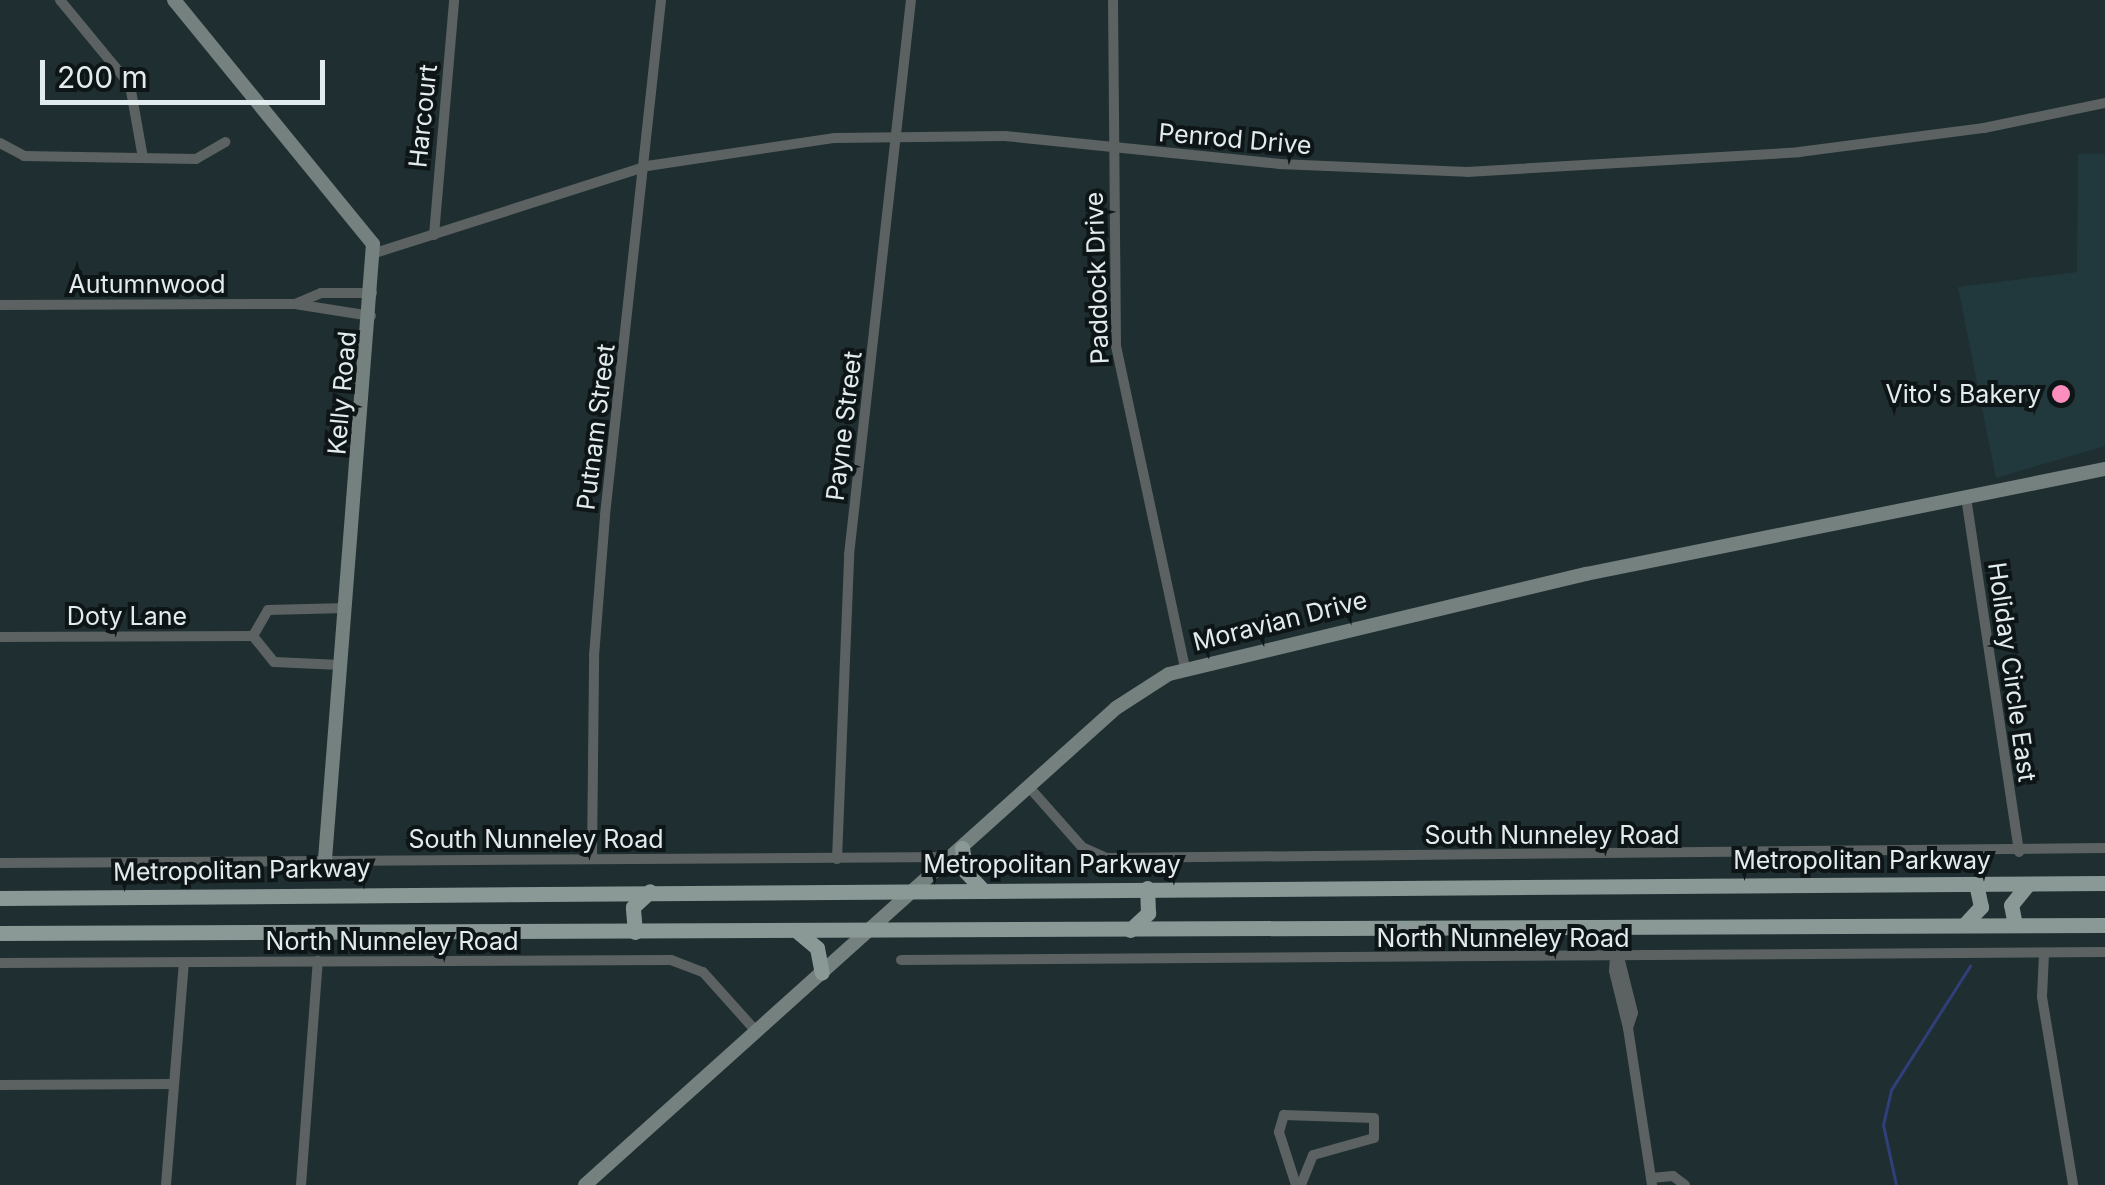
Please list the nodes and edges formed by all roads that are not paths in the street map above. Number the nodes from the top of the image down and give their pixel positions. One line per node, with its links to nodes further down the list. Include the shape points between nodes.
1 (60, 0): 12 (street, via 130,85)
2 (174, 0): 15 (street, via 364,227)
3 (454, 0): 14 (street, Harcourt)
4 (661, 0): 13 (street, Putnam Street)
5 (911, 0): 8 (street, Payne Street)
6 (1114, 0): 11 (street, Paddock Drive)
7 (2105, 103): 11 (street, Penrod Drive, via 1867,144 1573,168 1360,169)
8 (898, 134): 11 (street, Penrod Drive); 13 (street, Penrod Drive, via 770,145); 31 (street, Payne Street, via 849,555)
9 (226, 142): 12 (street, via 196,159)
10 (0, 143): 12 (street, via 24,156)
11 (1113, 147): 26 (street, Paddock Drive, via 1116,346)
12 (142, 158)
13 (647, 166): 14 (street, Penrod Drive); 32 (street, Putnam Street, via 605,515 594,656)
14 (434, 234): 15 (street, Penrod Drive)
15 (375, 254): 16 (street, Kelly Road)
16 (372, 294): 17 (street, Autumnwood, via 321,294); 19 (street, Kelly Road)
17 (295, 304): 18 (street, Autumnwood); 19 (street, Autumnwood)
18 (0, 305)
19 (371, 316): 22 (street, Kelly Road)
20 (2105, 469): 21 (street, Moravian Drive)
21 (1966, 498): 26 (street, Moravian Drive, via 1586,574); 30 (street, Holiday Circle East)
22 (346, 608): 23 (street, via 268,610); 25 (street, Kelly Road)
23 (253, 636): 24 (street, Doty Lane); 25 (street, via 274,662)
24 (0, 637)
25 (341, 665): 33 (street, Kelly Road)
26 (1185, 667): 27 (street, Moravian Drive, via 1128,698)
27 (1028, 787): 29 (street, Moravian Drive); 30 (street, South Nunneley Road, via 1082,847 1107,858)
28 (2105, 848): 30 (street, South Nunneley Road)
29 (956, 852): 31 (street, South Nunneley Road); 39 (main road); 40 (street, Moravian Drive)
30 (2019, 852)
31 (837, 858): 32 (street, South Nunneley Road)
32 (592, 859): 33 (street, South Nunneley Road)
33 (326, 860): 34 (street, South Nunneley Road)
34 (0, 863)
35 (2105, 883): 37 (main road, Metropolitan Parkway)
36 (1976, 884): 37 (main road, Metropolitan Parkway); 38 (main road, Metropolitan Parkway); 44 (main road, via 1980,907)
37 (2028, 884): 45 (main road, via 2011,904)
38 (1147, 888): 39 (main road, Metropolitan Parkway); 47 (main road, via 1148,913)
39 (982, 889): 40 (main road, Metropolitan Parkway)
40 (915, 890): 41 (main road, Metropolitan Parkway); 50 (street, Moravian Drive)
41 (650, 891): 42 (main road, Metropolitan Parkway); 48 (main road, via 634,907)
42 (0, 898)
43 (2105, 924): 45 (main road)
44 (1964, 925): 45 (main road); 46 (main road)
45 (2015, 925)
46 (1617, 927): 47 (main road); 54 (street)
47 (1130, 930): 50 (main road)
48 (635, 932): 49 (main road); 51 (main road)
49 (798, 932): 50 (main road); 59 (main road, via 816,948)
50 (869, 932): 59 (street, Moravian Drive)
51 (0, 933)
52 (2105, 952): 53 (street, North Nunneley Road)
53 (2044, 954): 54 (street, North Nunneley Road); 69 (street, via 2042,998)
54 (1619, 957): 55 (street, North Nunneley Road); 63 (street, via 1614,971)
55 (901, 960)
56 (318, 962): 58 (street, North Nunneley Road); 60 (street, North Nunneley Road, via 671,960 703,972); 65 (street)
57 (0, 963): 58 (street, North Nunneley Road)
58 (184, 963): 61 (street)
59 (822, 974): 60 (street, Moravian Drive)
60 (756, 1031): 66 (street, Moravian Drive)
61 (173, 1084): 62 (street); 64 (street)
62 (0, 1085)
63 (1651, 1182): 68 (street, via 1673,1176)
64 (166, 1185)
65 (301, 1185)
66 (585, 1185)
67 (1299, 1185): 67 (street, via 1278,1132 1284,1115 1374,1118 1374,1138 1313,1155)
68 (1685, 1185)
69 (2072, 1185)

